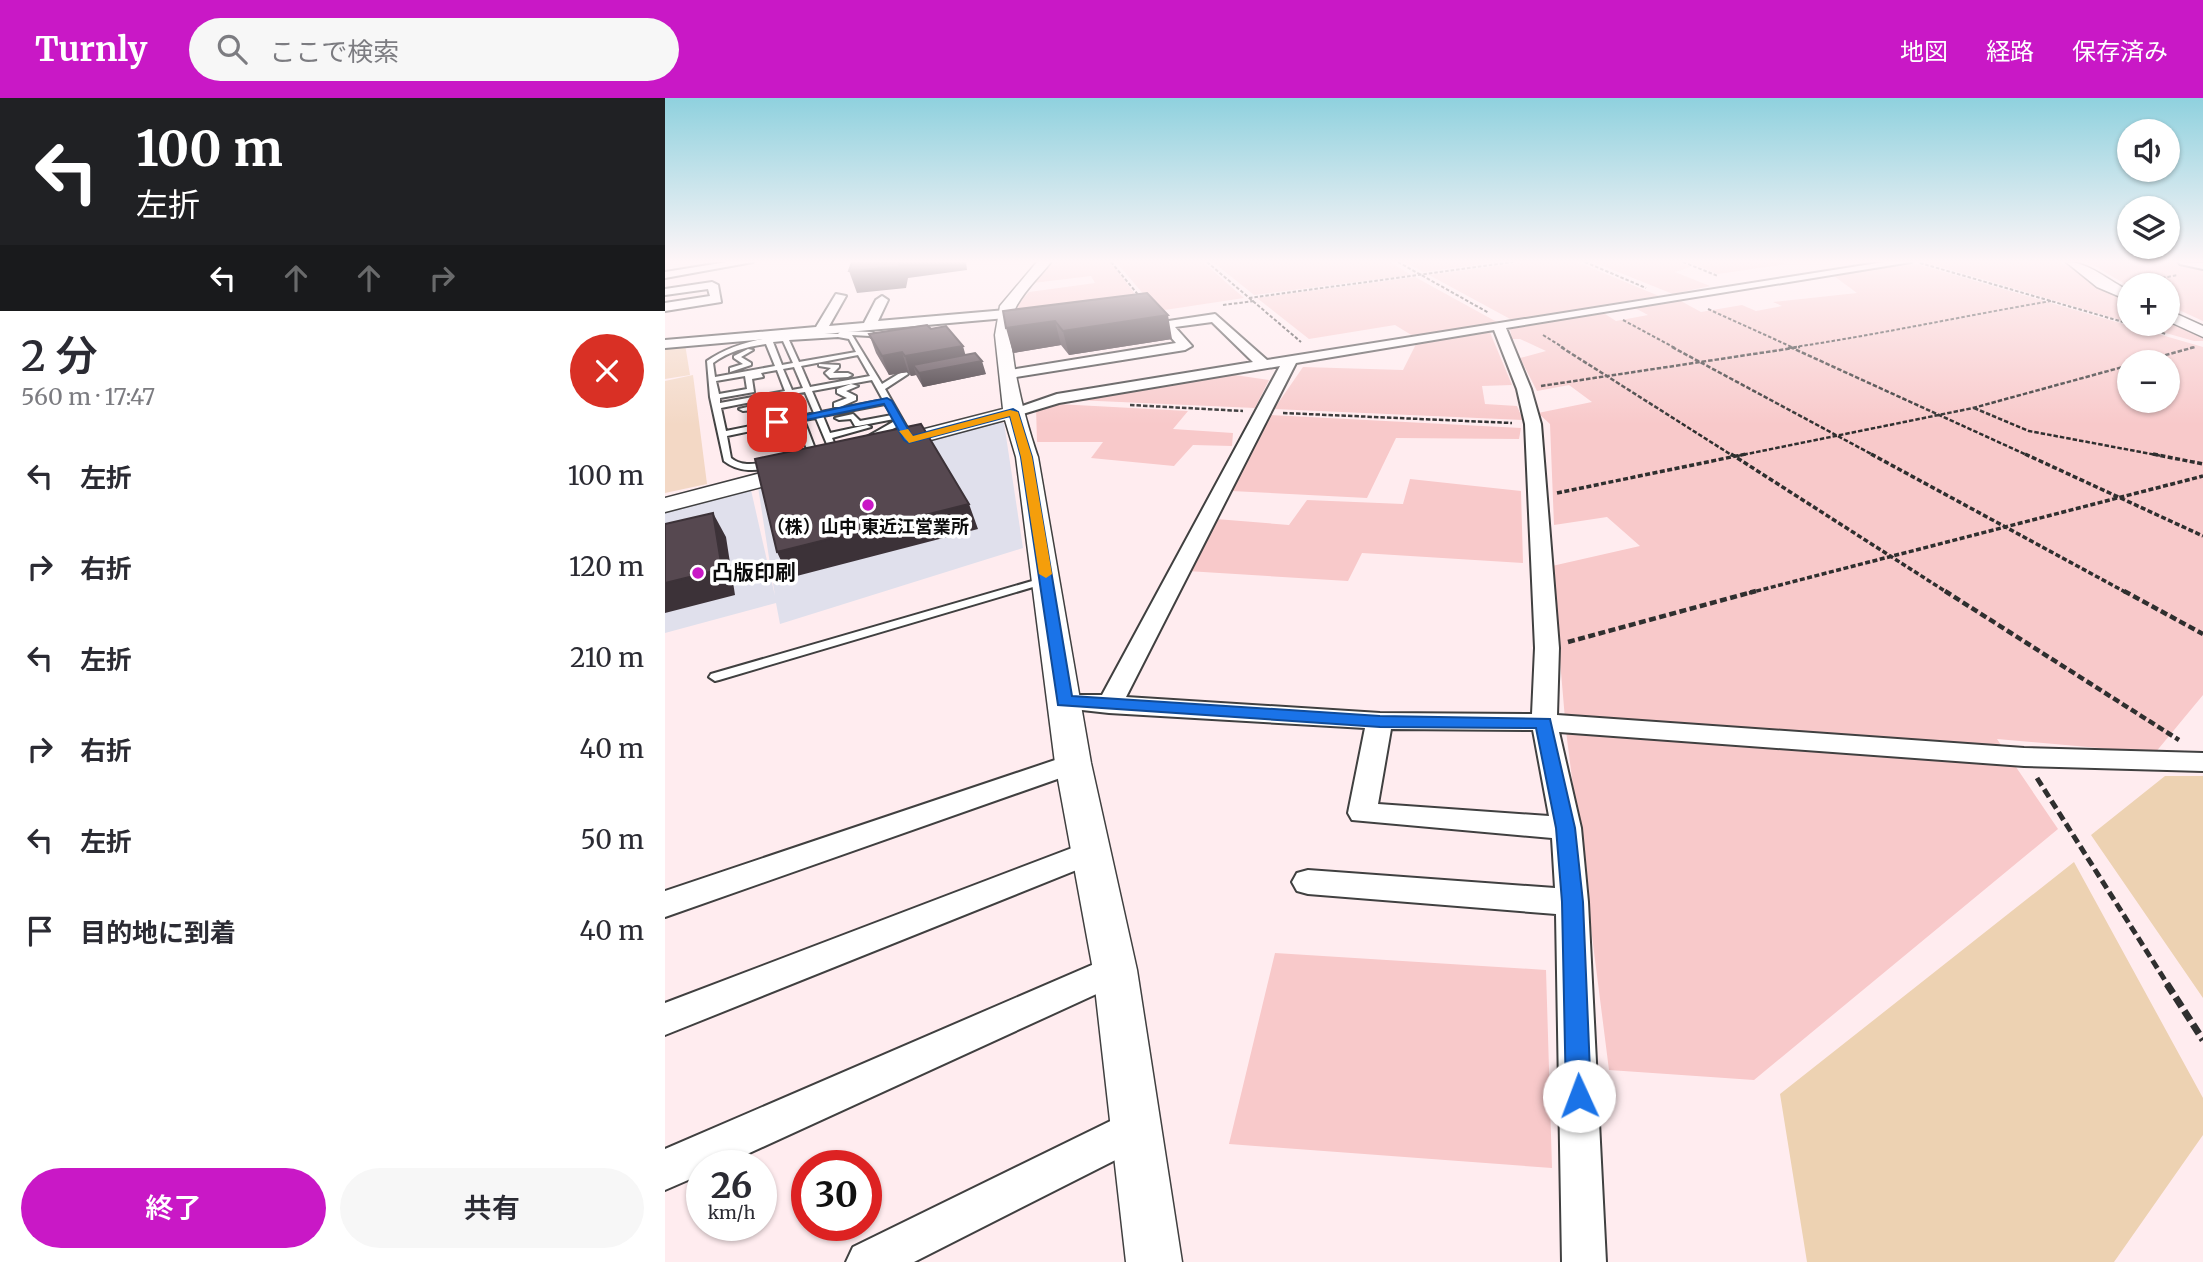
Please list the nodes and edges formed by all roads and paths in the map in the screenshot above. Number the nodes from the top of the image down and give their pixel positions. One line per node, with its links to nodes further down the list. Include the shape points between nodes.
1 (684, 316): 15 (street)
2 (830, 316): 18 (street)
3 (874, 316): 16 (street)
4 (982, 316): 16 (street)
5 (1006, 316): 37 (street, via 1003,335)
6 (1272, 316): 28 (path)
7 (1491, 316): 14 (path)
8 (1553, 316): 13 (street)
9 (1615, 316): 31 (path)
10 (1720, 316): 23 (path)
11 (1962, 316): 23 (path, via 1908,330)
12 (2180, 320): 17 (street)
13 (1522, 321): 14 (street); 64 (path)
14 (1504, 324): 28 (street); 41 (street)
15 (667, 325): 18 (street)
16 (869, 327): 18 (street)
17 (2203, 331)
18 (821, 334): 19 (lane); 22 (lane, via 871,334); 26 (lane, via 851,337); 29 (lane)
19 (786, 340): 20 (lane); 33 (lane)
20 (770, 345): 35 (lane); 38 (lane, via 714,356 709,362); 38 (lane, via 745,351 736,357 748,364)
21 (2203, 345): 24 (path)
22 (885, 346)
23 (1793, 347): 31 (path); 51 (path)
24 (2180, 351)
25 (1251, 352): 32 (street); 34 (street, via 1061,384); 34 (street, via 1215,318 1166,325 1185,346)
26 (859, 353): 29 (lane); 39 (lane)
27 (891, 355): 39 (lane, via 904,374)
28 (1318, 356): 30 (street)
29 (822, 360): 33 (lane)
30 (1290, 361): 32 (street); 49 (street)
31 (1702, 362): 41 (path); 57 (path)
32 (1264, 365): 48 (street, via 1058,400)
33 (799, 367): 35 (lane); 39 (lane, via 835,365 829,373 833,376); 40 (lane)
34 (1053, 367): 37 (street)
35 (781, 369): 38 (lane); 42 (lane); 43 (lane, via 748,377 751,390)
36 (2117, 369): 46 (path)
37 (1010, 374): 48 (street)
38 (712, 377): 43 (lane)
39 (876, 380): 40 (lane); 44 (lane); 52 (lane, via 843,389 840,394 853,398)
40 (808, 389): 42 (lane); 52 (lane)
41 (1524, 389): 55 (street)
42 (788, 393): 47 (lane); 50 (lane)
43 (714, 397): 47 (lane)
44 (887, 401): 52 (lane); 53 (lane)
45 (1127, 405): 49 (path)
46 (1973, 408): 51 (path); 66 (path, via 2029,431)
47 (717, 410): 50 (lane, via 756,407 761,416); 56 (lane)
48 (1013, 412): 59 (street); 74 (street, via 1027,457)
49 (1262, 412): 55 (path); 79 (street)
50 (796, 414): 52 (lane); 54 (lane); 63 (lane)
51 (1940, 414): 57 (path); 69 (path)
52 (819, 415): 53 (lane, via 853,416 858,424); 58 (lane)
53 (897, 417): 58 (lane); 59 (lane); 60 (lane, via 897,424)
54 (777, 422): 56 (lane); 65 (lane)
55 (1532, 424): 68 (street)
56 (723, 434): 65 (lane, via 727,459 734,465 750,468)
57 (1835, 435): 64 (path); 71 (path)
58 (829, 436): 62 (lane)
59 (909, 440): 70 (street)
60 (860, 442)
61 (846, 445): 62 (lane)
62 (833, 449): 63 (lane)
63 (813, 454): 65 (lane)
64 (1732, 455): 68 (path); 73 (path)
65 (792, 460)
66 (2203, 464)
67 (2203, 476): 69 (path)
68 (1538, 497): 76 (street)
69 (2118, 498): 71 (path); 72 (path)
70 (665, 505)
71 (2003, 526): 73 (path); 75 (path)
72 (2203, 537)
73 (1889, 555): 76 (path); 82 (path)
74 (1047, 579): 77 (lane); 78 (street)
75 (2203, 634)
76 (1547, 648): 81 (street)
77 (715, 677)
78 (1064, 701): 79 (street); 84 (street)
79 (1109, 705): 80 (street)
80 (1380, 721): 81 (street); 85 (street, via 1362,813)
81 (1544, 722): 83 (street); 85 (street)
82 (2194, 753): 83 (street)
83 (2024, 757): 92 (path)
84 (1073, 764): 86 (street); 89 (street)
85 (1566, 828): 88 (street)
86 (1093, 851): 90 (street); 91 (street)
87 (1308, 882): 88 (street)
88 (1572, 902): 97 (street)
89 (665, 904)
90 (1115, 970): 93 (street); 94 (street)
91 (665, 1019)
92 (2203, 1040)
93 (1135, 1129): 95 (street); 96 (street)
94 (665, 1170)
95 (868, 1262)
96 (1154, 1262)
97 (1584, 1262)

